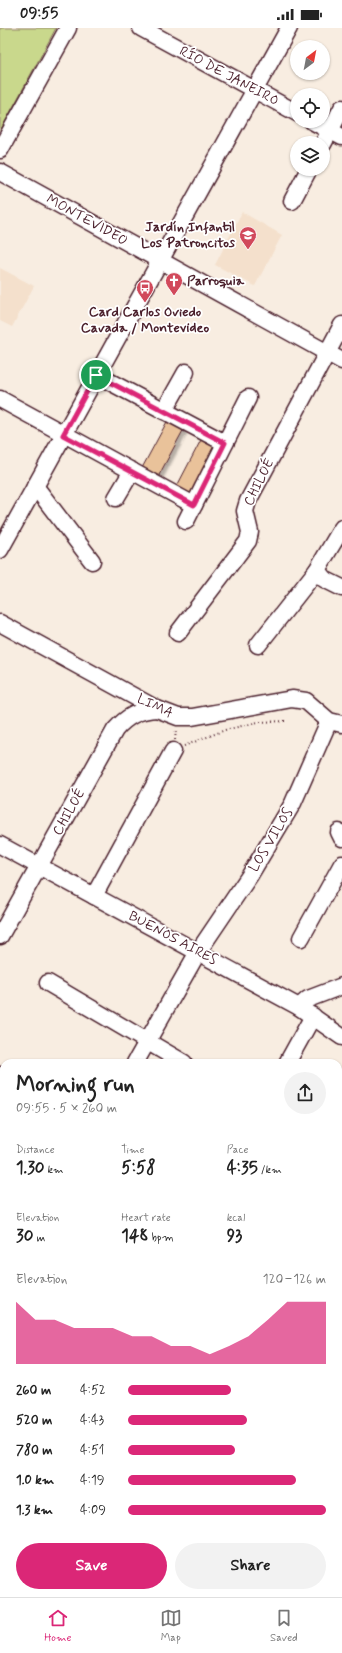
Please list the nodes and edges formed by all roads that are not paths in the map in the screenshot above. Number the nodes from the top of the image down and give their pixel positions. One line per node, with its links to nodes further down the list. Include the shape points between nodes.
1 (68, 28): 9 (street)
2 (141, 28): 4 (street, RÍO DE JANEIRO)
3 (290, 28): 4 (street)
4 (255, 90): 6 (street, RÍO DE JANEIRO); 13 (street)
5 (342, 108): 8 (street)
6 (290, 109)
7 (321, 128): 8 (street)
8 (332, 137)
9 (0, 150)
10 (0, 172): 13 (street, MONTEVIDEO)
11 (305, 176): 12 (street)
12 (292, 201)
13 (160, 260): 15 (street, MONTEVIDEO); 18 (street)
14 (342, 325): 15 (street, CHILOÉ)
15 (327, 352): 16 (street, MONTEVIDEO); 35 (street, CHILOÉ, via 248,501 245,511 250,532 248,541)
16 (342, 361)
17 (186, 372): 21 (street)
18 (96, 375): 21 (street); 22 (street)
19 (248, 398): 23 (street)
20 (0, 399): 22 (street)
21 (164, 411): 23 (street)
22 (63, 435): 24 (street); 25 (street)
23 (225, 443): 27 (street)
24 (132, 471): 26 (street); 27 (street)
25 (35, 486): 30 (street); 31 (street)
26 (116, 498)
27 (194, 505): 28 (street)
28 (186, 521)
29 (342, 528): 32 (street)
30 (0, 550)
31 (92, 561)
32 (317, 570): 33 (street, via 324,580); 36 (street)
33 (342, 588)
34 (0, 623): 37 (street, LIMA)
35 (178, 633)
36 (258, 645)
37 (157, 710): 38 (street, LIMA, via 178,717 192,717 292,699 306,701); 42 (street, CHILOÉ, via 137,712 115,730)
38 (336, 723): 46 (street, LOS VILOS, via 250,875)
39 (173, 751): 43 (street)
40 (0, 845): 42 (street, BUENOS AIRES)
41 (342, 864): 45 (street)
42 (40, 866): 43 (street, BUENOS AIRES); 44 (street, CHILOÉ)
43 (94, 896): 46 (street, BUENOS AIRES)
44 (0, 936)
45 (301, 938)
46 (198, 952): 49 (street, BUENOS AIRES); 52 (street, LOS VILOS)
47 (48, 983): 52 (street)
48 (342, 986): 49 (street, via 308,1000)
49 (299, 1007): 50 (street, BUENOS AIRES)
50 (313, 1016): 51 (street, BUENOS AIRES); 55 (street)
51 (342, 1037)
52 (148, 1042): 53 (street, LOS VILOS); 54 (street)
53 (137, 1059)
54 (177, 1059)
55 (289, 1059)

